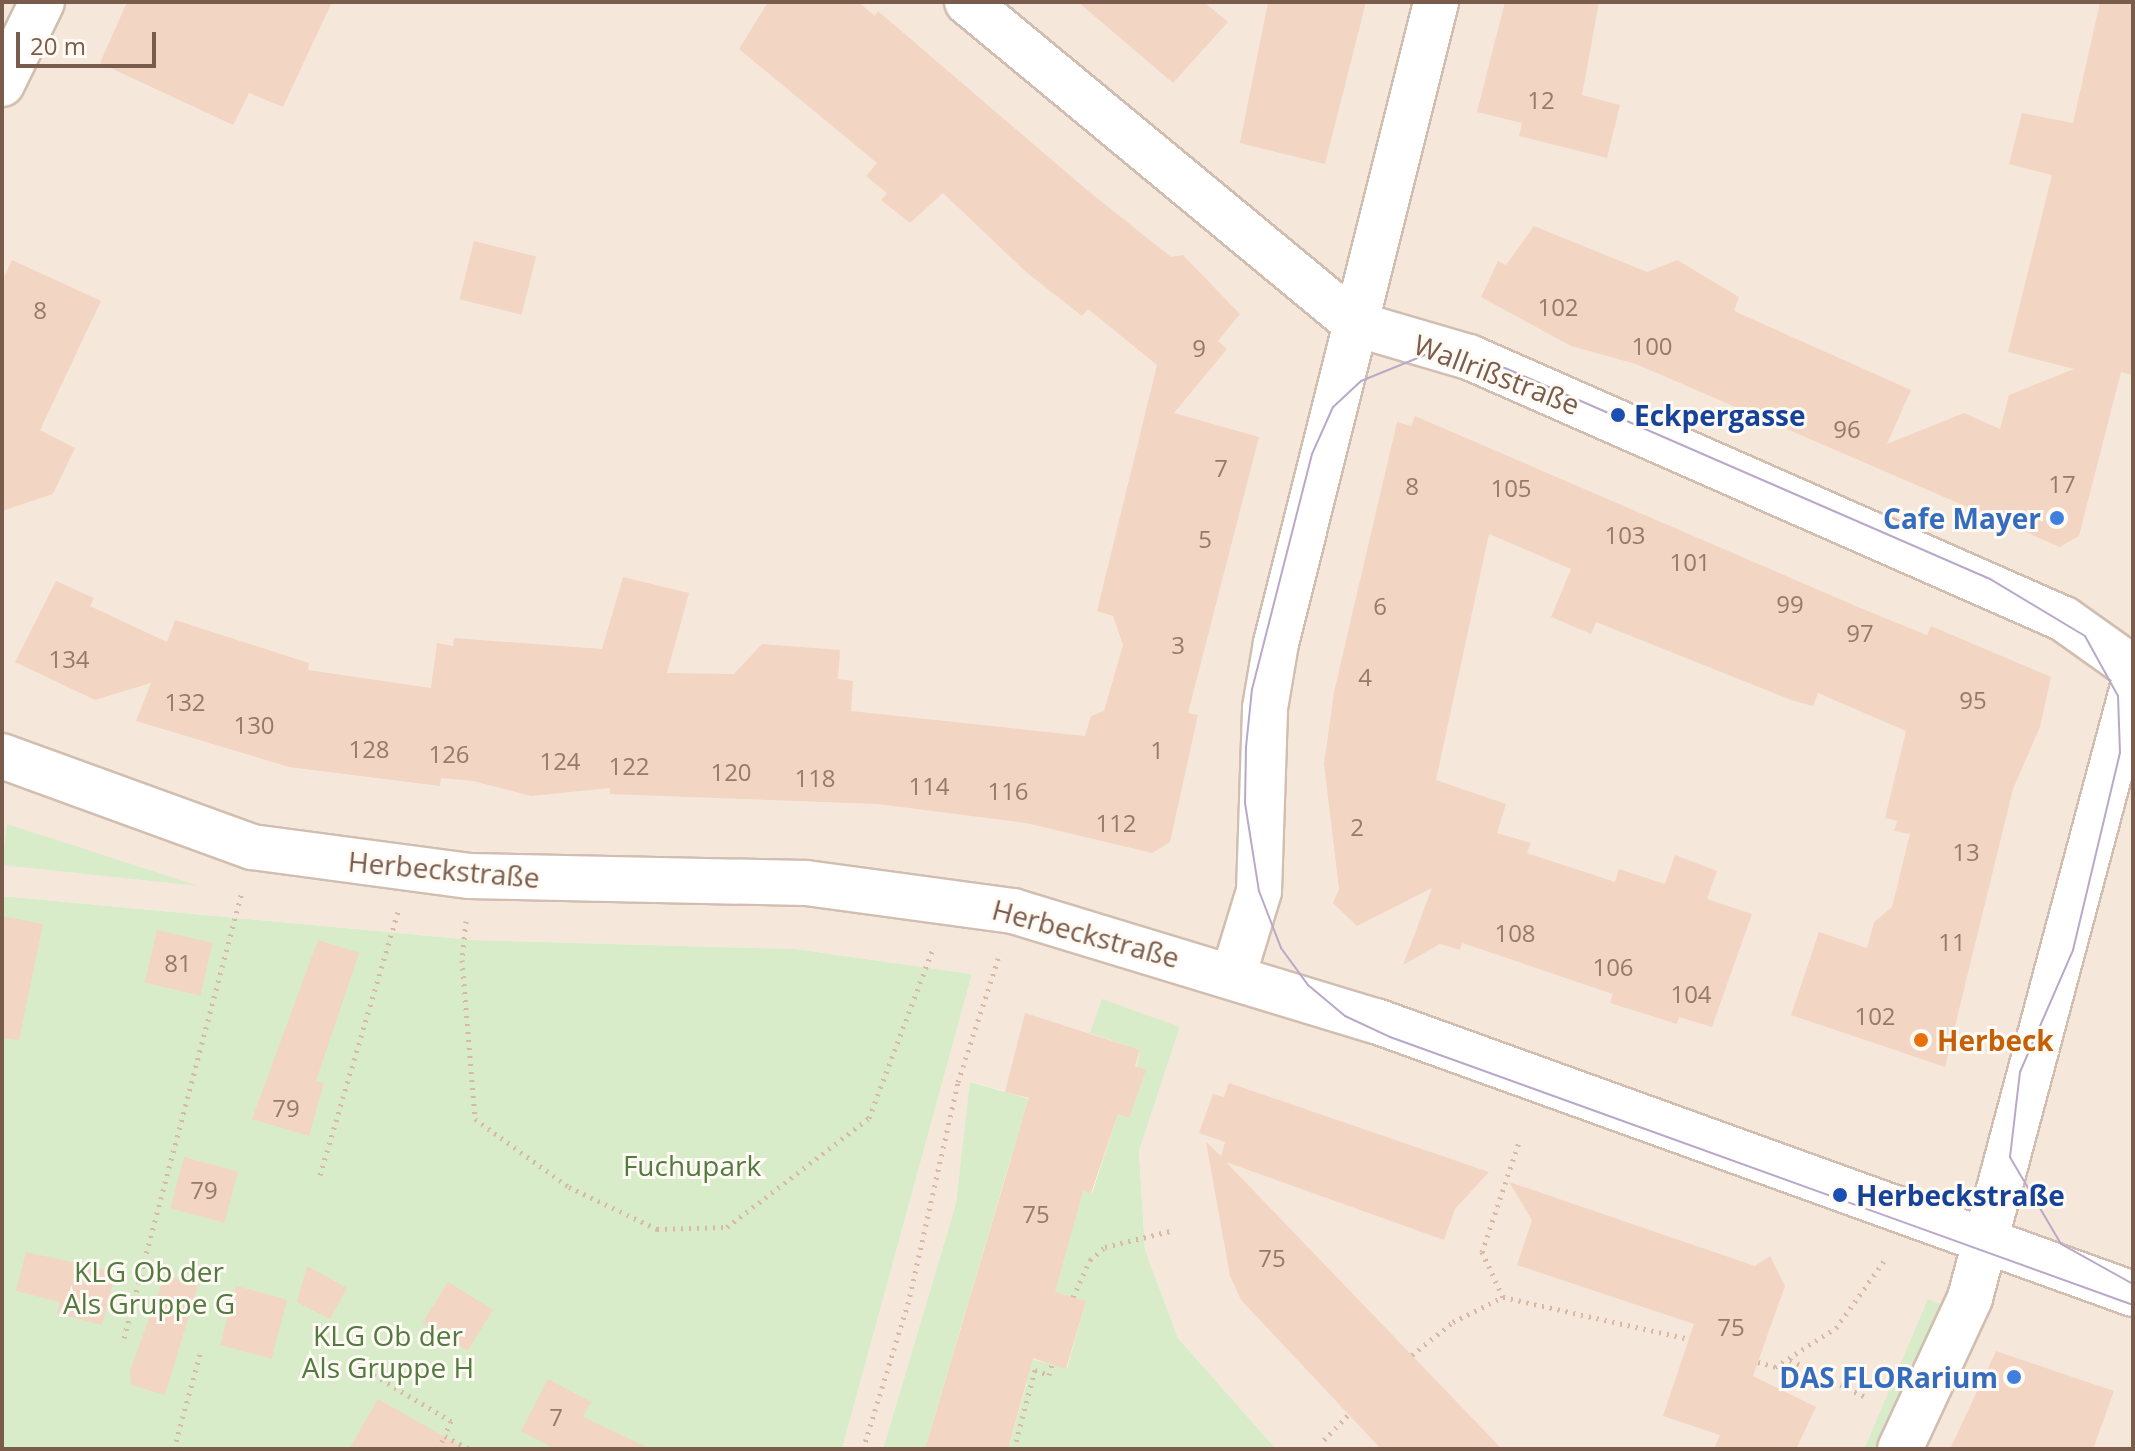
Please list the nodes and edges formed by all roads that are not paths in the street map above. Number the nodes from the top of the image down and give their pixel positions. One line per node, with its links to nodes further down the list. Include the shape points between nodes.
1 (42, 2): 4 (street)
2 (967, 2): 5 (street, Wallrißstraße)
3 (1436, 2): 5 (street)
4 (2, 84)
5 (1356, 324): 6 (street, Wallrißstraße, via 1469,357 2050,613); 9 (street, via 1276,643 1265,708 1259,891)
6 (2133, 668)
7 (2133, 686): 10 (street)
8 (2, 756): 9 (street, Herbeckstraße, via 252,847 470,876 806,883 951,899 1013,911)
9 (1234, 973): 10 (street, Herbeckstraße)
10 (1989, 1237): 11 (street, Herbeckstraße); 12 (street, via 1970,1298)
11 (2133, 1294)
12 (1900, 1449)

